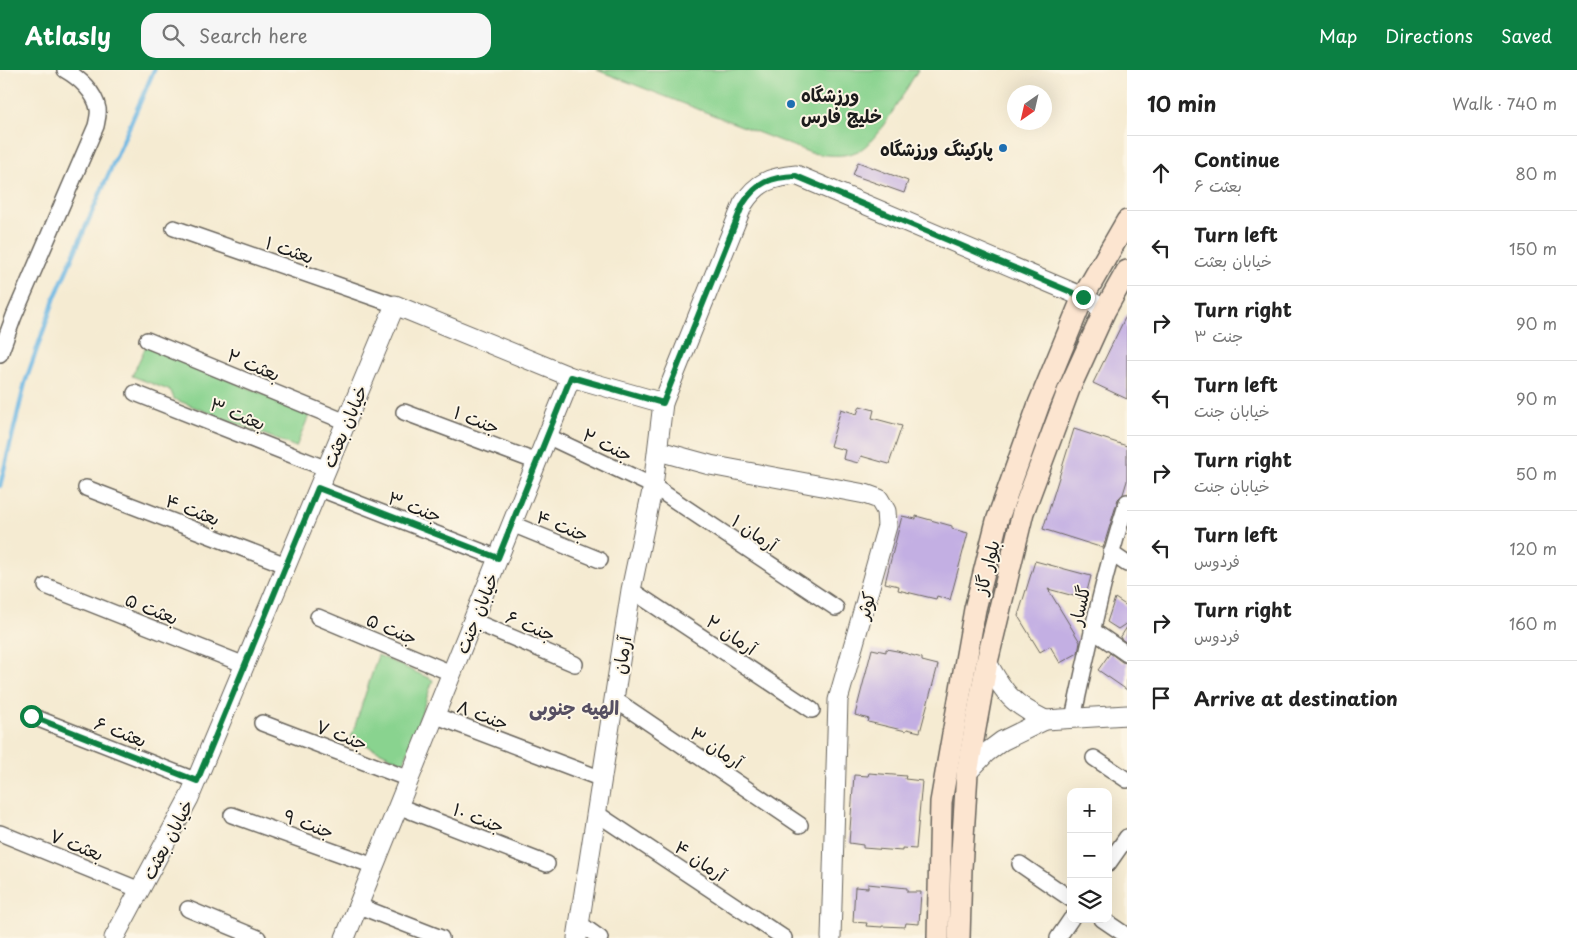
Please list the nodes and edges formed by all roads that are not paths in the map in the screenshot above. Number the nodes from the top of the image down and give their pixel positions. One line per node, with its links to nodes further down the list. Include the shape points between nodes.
1 (65, 70): 9 (street, via 79,78 92,94 98,110 96,126)
2 (1127, 221): 5 (main road, بلوار گاز)
3 (174, 228): 6 (street, بعثت ۱)
4 (1127, 271): 7 (main road, بلوار گاز)
5 (1083, 297): 7 (street, آرمان); 12 (street, آرمان, via 796,176 781,176 763,182 743,204); 79 (main road, بلوار گاز, via 1039,404 997,521 976,609 941,802)
6 (395, 305): 10 (street); 14 (street, خیابان بعثت)
7 (1105, 310): 36 (main road, بلوار گاز, via 1065,398 1023,512)
8 (148, 340): 14 (street, بعثت ۲)
9 (0, 354)
10 (571, 377): 12 (street); 15 (street, خیابان جنت)
11 (134, 393): 18 (street, بعثت ۳)
12 (663, 403): 16 (street, آرمان)
13 (404, 412): 17 (street, جنت ۱)
14 (346, 422): 18 (street, خیابان بعثت)
15 (547, 436): 17 (street, خیابان جنت); 19 (street, جنت ۲)
16 (658, 451): 19 (street, آرمان); 78 (street, کوثر, via 865,494 879,498 886,510 887,526 838,700)
17 (537, 462): 23 (street, خیابان جنت)
18 (327, 469): 21 (street, خیابان بعثت)
19 (653, 486): 30 (street, آرمان); 31 (street, آرمان ۱)
20 (86, 488): 28 (street, بعثت ۴)
21 (318, 488): 25 (street, جنت ۳); 28 (street, خیابان بعثت)
22 (1127, 502): 24 (street, گلسار)
23 (512, 524): 25 (street, خیابان جنت); 26 (street, جنت ۴)
24 (1111, 553): 27 (street); 34 (street, گلسار)
25 (498, 558): 33 (street, خیابان جنت)
26 (600, 560)
27 (1127, 564)
28 (286, 566): 38 (street, خیابان بعثت)
29 (46, 586): 38 (street, بعثت ۵)
30 (631, 590): 40 (street, آرمان); 41 (street, آرمان ۲)
31 (836, 608)
32 (318, 617): 39 (street, جنت ۵)
33 (473, 621): 37 (street, جنت ۶); 39 (street, خیابان جنت)
34 (1092, 630): 35 (street); 45 (street, گلسار)
35 (1127, 654)
36 (987, 662): 46 (street, via 1012,700); 49 (main road, بلوار گاز)
37 (575, 664)
38 (245, 665): 53 (street, خیابان بعثت)
39 (451, 673): 42 (street, خیابان جنت)
40 (614, 700): 51 (street, آرمان); 57 (street, آرمان ۳)
41 (812, 710)
42 (434, 715): 50 (street, خیابان جنت); 51 (street, جنت ۸)
43 (1127, 715): 45 (street)
44 (31, 716): 53 (street, بعثت ۶)
45 (1073, 718): 46 (street)
46 (1044, 720): 49 (street, via 1002,741)
47 (262, 723): 50 (street, جنت ۷)
48 (1094, 758): 52 (street)
49 (968, 773): 80 (main road, بلوار گاز)
50 (409, 779): 54 (street, خیابان جنت)
51 (602, 779): 55 (street, آرمان)
52 (1127, 780)
53 (197, 781): 64 (street, خیابان بعثت)
54 (398, 806): 61 (street, جنت ۱۰); 63 (street, خیابان جنت)
55 (596, 813): 70 (street, آرمان); 77 (street, آرمان ۴)
56 (232, 815): 63 (street, جنت ۹)
57 (800, 825)
58 (0, 833): 64 (street, بعثت ۷)
59 (1127, 837): 60 (street)
60 (1112, 858)
61 (547, 864)
62 (1020, 864): 65 (street)
63 (374, 866): 66 (street, خیابان جنت)
64 (140, 890): 72 (street, خیابان بعثت)
65 (1067, 896)
66 (359, 906): 74 (street, خیابان جنت); 75 (street)
67 (188, 909): 73 (street)
68 (1068, 923): 81 (street)
69 (1108, 923): 71 (street)
70 (578, 930): 76 (street)
71 (1127, 936)
72 (114, 938)
73 (258, 938)
74 (345, 938)
75 (441, 938)
76 (600, 938)
77 (784, 938)
78 (831, 938)
79 (938, 938)
80 (959, 938)
81 (1058, 938)

